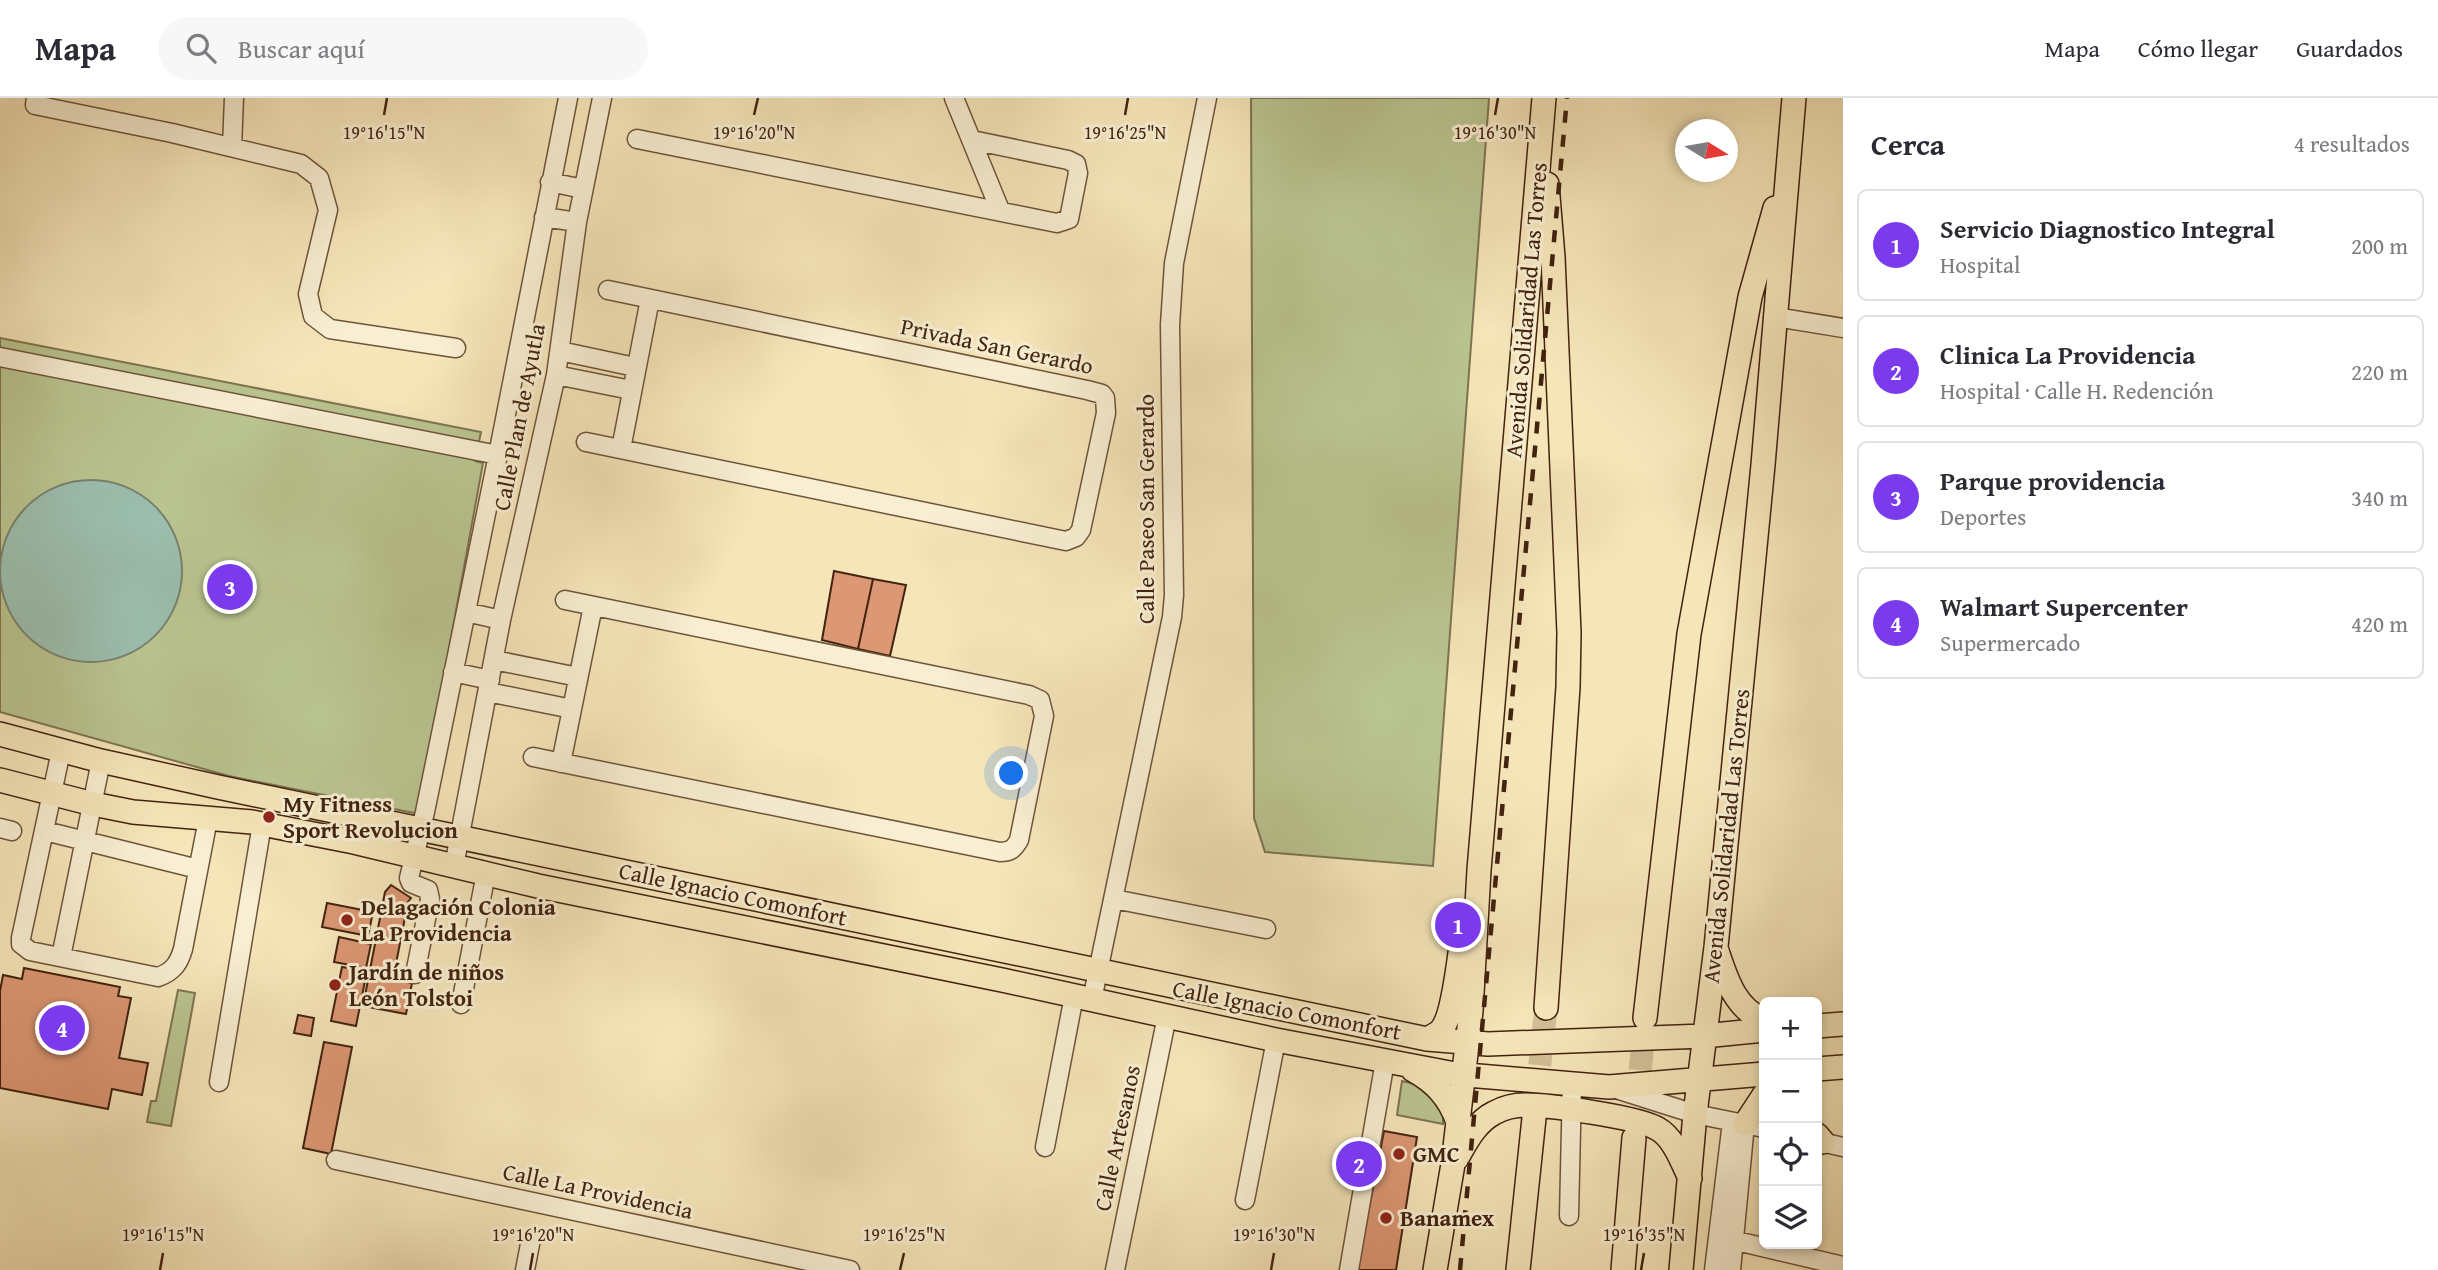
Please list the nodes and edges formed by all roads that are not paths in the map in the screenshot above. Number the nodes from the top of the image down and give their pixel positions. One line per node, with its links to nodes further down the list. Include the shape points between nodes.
1 (36, 98): 12 (street, via 35,105)
2 (233, 98): 12 (street)
3 (568, 98): 14 (street, Calle Plan de Ayutla)
4 (602, 98): 15 (street, Calle Plan de Ayutla)
5 (954, 98): 11 (street)
6 (1207, 98): 60 (street, Calle Paseo San Gerardo, via 1172,283 1172,617)
7 (1544, 98): 9 (main road)
8 (1794, 98): 13 (main road)
9 (1541, 136): 58 (main road, Avenida Solidaridad Las Torres); 68 (main road, Avenida Solidaridad Las Torres, via 1553,257 1569,633)
10 (637, 139): 16 (street)
11 (972, 140): 16 (street); 16 (street, via 1068,160 1077,167 1071,215 1066,221)
12 (232, 147): 23 (street, via 301,164 319,178 328,210 308,294 313,316 330,329)
13 (1787, 172): 21 (main road, Avenida Solidaridad Las Torres); 70 (main road, via 1750,297 1689,634)
14 (550, 182): 15 (street); 17 (street, Calle Plan de Ayutla)
15 (583, 189): 18 (street, Calle Plan de Ayutla)
16 (1000, 210)
17 (544, 217): 18 (street); 31 (street, Calle Plan de Ayutla)
18 (577, 222): 24 (street, Calle Plan de Ayutla)
19 (608, 290): 20 (street, Privada San Gerardo)
20 (650, 299): 26 (street); 30 (street, Privada San Gerardo, via 1096,392 1105,398 1106,413 1081,530 1066,541)
21 (1776, 317): 22 (street); 62 (main road, Avenida Solidaridad Las Torres)
22 (1843, 328)
23 (456, 348)
24 (560, 351): 26 (street); 27 (street, Calle Plan de Ayutla)
25 (0, 357): 31 (street)
26 (635, 367): 28 (street)
27 (556, 375): 28 (street); 35 (street, Calle Plan de Ayutla)
28 (631, 390): 30 (street)
29 (586, 442): 30 (street, Privada San Gerardo)
30 (621, 449)
31 (498, 455): 34 (street, Calle Plan de Ayutla)
32 (565, 600): 33 (street)
33 (593, 606): 38 (street); 45 (street, via 1034,697 1043,706 1044,716 1019,839 1013,849 1000,852)
34 (466, 612): 35 (street); 37 (street, Calle Plan de Ayutla)
35 (501, 620): 36 (street, Calle Plan de Ayutla)
36 (494, 660): 38 (street); 39 (street, Calle Plan de Ayutla)
37 (453, 672): 39 (street); 51 (street, Calle Plan de Ayutla)
38 (579, 677): 40 (street)
39 (489, 686): 40 (street); 53 (street, Calle Plan de Ayutla)
40 (572, 709): 45 (street)
41 (0, 734): 42 (main road, Calle Ignacio Comonfort)
42 (61, 751): 44 (main road, Calle Ignacio Comonfort); 47 (street)
43 (533, 757): 45 (street)
44 (101, 761): 48 (street); 51 (main road, Calle Ignacio Comonfort)
45 (561, 763)
46 (0, 780): 47 (main road, Calle Ignacio Comonfort)
47 (52, 794): 48 (main road, Calle Ignacio Comonfort); 52 (street)
48 (93, 804): 49 (main road, Calle Ignacio Comonfort); 54 (street)
49 (208, 819): 50 (main road, Calle Ignacio Comonfort); 57 (street)
50 (262, 824): 55 (main road, Calle Ignacio Comonfort); 84 (street)
51 (421, 829): 53 (main road, Calle Ignacio Comonfort); 55 (street, Calle Plan de Ayutla)
52 (45, 831): 54 (street); 63 (street, via 21,944 30,951)
53 (459, 837): 56 (street, Calle Plan de Ayutla); 64 (main road, Calle Ignacio Comonfort)
54 (83, 841): 57 (street); 63 (street)
55 (414, 856): 56 (main road, Calle Ignacio Comonfort); 65 (street, via 409,881 428,890 430,899)
56 (454, 866): 59 (main road, Calle Ignacio Comonfort)
57 (198, 869): 63 (street, via 180,961 165,975)
58 (1479, 870): 76 (main road, via 1448,1014 1443,1028); 78 (main road, Avenida Solidaridad Las Torres)
59 (486, 873): 66 (main road, Calle Ignacio Comonfort); 67 (street)
60 (1114, 899): 61 (street); 64 (street, Calle Paseo San Gerardo)
61 (1266, 929)
62 (1716, 947): 71 (main road, via 1731,990); 75 (main road, Avenida Solidaridad Las Torres)
63 (61, 957)
64 (1097, 972): 66 (street, Calle Paseo San Gerardo); 76 (main road, Calle Ignacio Comonfort)
65 (415, 974)
66 (1083, 998): 69 (main road, Calle Ignacio Comonfort); 94 (street, Calle Paseo San Gerardo)
67 (461, 1004)
68 (1546, 1008)
69 (1167, 1016): 77 (main road, Calle Ignacio Comonfort); 105 (street, Calle Artesanos)
70 (1645, 1018)
71 (1759, 1018)
72 (1843, 1024): 73 (main road)
73 (1822, 1026)
74 (1759, 1030): 75 (main road, Calle Ignacio Comonfort)
75 (1704, 1036): 78 (main road, Calle Ignacio Comonfort); 83 (main road, Avenida Solidaridad Las Torres)
76 (1427, 1038): 78 (main road, Calle Ignacio Comonfort)
77 (1276, 1040): 79 (main road, Calle Ignacio Comonfort); 98 (street)
78 (1467, 1043): 82 (main road, Avenida Solidaridad Las Torres)
79 (1385, 1061): 80 (main road, Calle Ignacio Comonfort); 106 (street)
80 (1408, 1066): 82 (main road, Calle Ignacio Comonfort); 91 (main road, via 1438,1087 1453,1106)
81 (1759, 1074): 83 (main road, Calle Ignacio Comonfort)
82 (1463, 1076): 85 (main road, Calle Ignacio Comonfort); 91 (main road, Avenida Solidaridad Las Torres)
83 (1699, 1079): 86 (main road, Calle Ignacio Comonfort); 89 (main road, Avenida Solidaridad Las Torres)
84 (219, 1082)
85 (1572, 1084): 86 (main road, Calle Ignacio Comonfort); 88 (street)
86 (1609, 1087): 89 (street)
87 (1759, 1104): 92 (main road)
88 (1572, 1109): 96 (main road, via 1527,1105 1492,1114 1478,1126); 97 (main road, via 1657,1128 1670,1141); 99 (street)
89 (1695, 1114): 92 (street); 97 (main road, Avenida Solidaridad Las Torres)
90 (1534, 1118): 108 (main road)
91 (1458, 1122): 96 (main road, Avenida Solidaridad Las Torres)
92 (1747, 1125): 101 (street)
93 (1634, 1138): 109 (main road)
94 (1045, 1147)
95 (336, 1160): 104 (street, Calle La Providencia)
96 (1454, 1164): 107 (main road, Avenida Solidaridad Las Torres)
97 (1689, 1178): 110 (main road, Avenida Solidaridad Las Torres)
98 (1245, 1200)
99 (1569, 1216)
100 (531, 1239): 103 (street)
101 (1726, 1239): 102 (street); 111 (street); 112 (street)
102 (1843, 1266)
103 (525, 1270)
104 (850, 1270)
105 (1115, 1270)
106 (1349, 1270)
107 (1435, 1270)
108 (1518, 1270)
109 (1623, 1270)
110 (1681, 1270)
111 (1714, 1270)
112 (1731, 1270)

